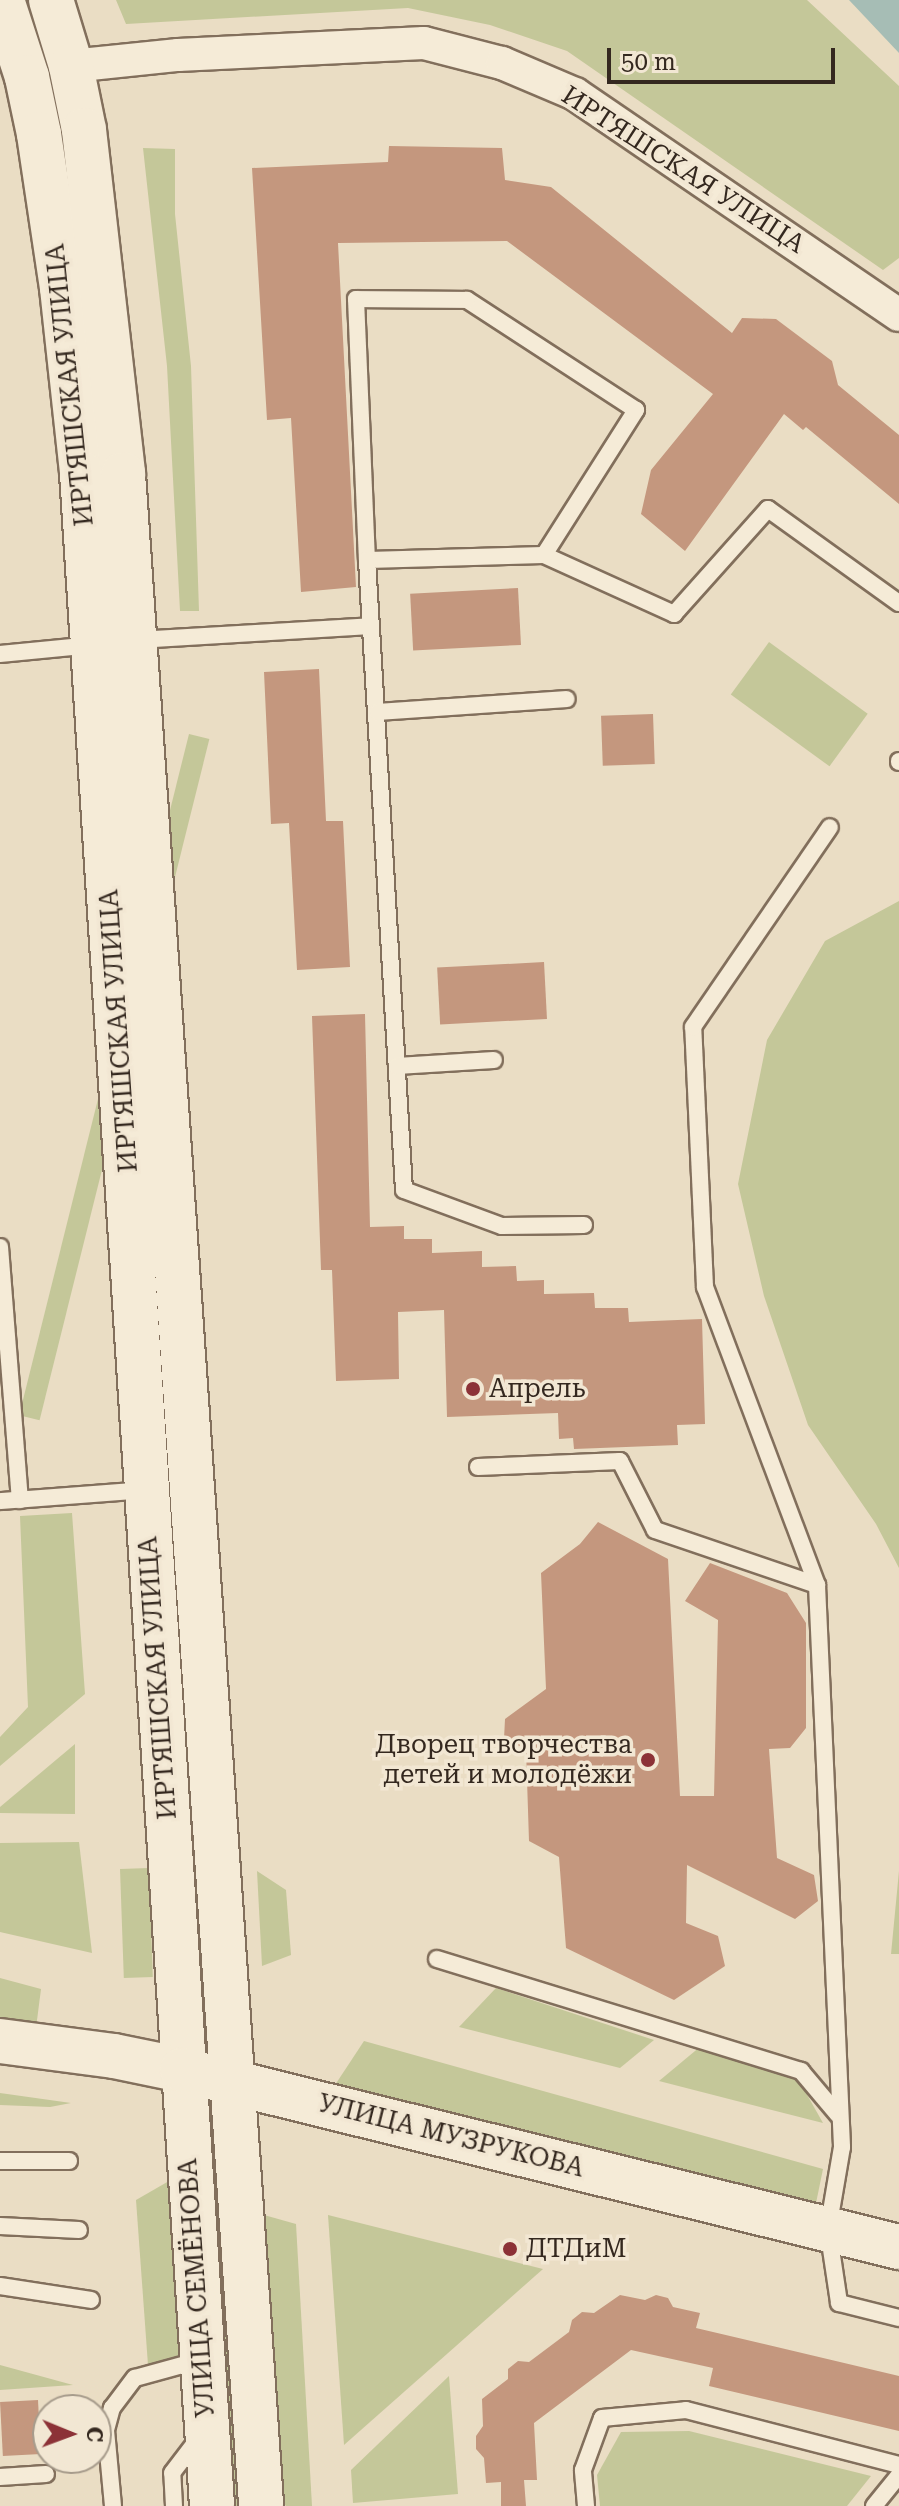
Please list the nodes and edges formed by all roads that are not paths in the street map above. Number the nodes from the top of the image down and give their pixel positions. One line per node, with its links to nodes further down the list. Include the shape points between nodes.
1 (2, 0): 4 (street, ИРТЯШСКАЯ УЛИЦА)
2 (51, 0): 3 (street, ИРТЯШСКАЯ УЛИЦА)
3 (71, 66): 4 (street); 5 (street, ИРТЯШСКАЯ УЛИЦА, via 178,55 424,43 502,63 575,94); 10 (street, ИРТЯШСКАЯ УЛИЦА, via 105,291)
4 (27, 77): 10 (street, ИРТЯШСКАЯ УЛИЦА)
5 (899, 315)
6 (544, 555): 7 (lane); 7 (lane, via 636,410 467,300 356,299); 8 (lane, via 674,614 768,509)
7 (367, 560): 9 (lane)
8 (899, 603)
9 (371, 626): 10 (lane); 13 (lane)
10 (115, 643): 11 (lane); 20 (street, ИРТЯШСКАЯ УЛИЦА); 21 (street, ИРТЯШСКАЯ УЛИЦА)
11 (0, 654)
12 (567, 699): 13 (lane)
13 (378, 712): 16 (lane)
14 (830, 827): 24 (lane, via 693,1027 705,1287)
15 (494, 1060): 16 (lane)
16 (397, 1066): 17 (lane, via 404,1190 502,1226)
17 (584, 1225)
18 (0, 1247): 22 (lane)
19 (478, 1467): 24 (lane, via 620,1461 655,1530)
20 (192, 1486): 21 (street); 28 (street, ИРТЯШСКАЯ УЛИЦА)
21 (147, 1490): 22 (lane); 27 (street, ИРТЯШСКАЯ УЛИЦА)
22 (20, 1500): 23 (lane)
23 (0, 1501)
24 (817, 1585): 29 (lane)
25 (437, 1959): 29 (lane, via 801,2071)
26 (0, 2041): 27 (street, УЛИЦА МУЗРУКОВА)
27 (182, 2070): 28 (street, УЛИЦА МУЗРУКОВА); 39 (street, УЛИЦА СЕМЁНОВА)
28 (231, 2082): 33 (street, УЛИЦА МУЗРУКОВА); 48 (street, УЛИЦА СЕМЁНОВА)
29 (838, 2115): 33 (lane, via 842,2147)
30 (0, 2161): 31 (lane)
31 (69, 2161)
32 (0, 2226): 34 (lane)
33 (828, 2229): 35 (street, УЛИЦА МУЗРУКОВА); 38 (lane, via 839,2303)
34 (79, 2230)
35 (899, 2247)
36 (0, 2286): 37 (lane)
37 (91, 2300)
38 (899, 2318)
39 (202, 2360): 40 (street, УЛИЦА СЕМЁНОВА); 45 (lane, via 135,2378 112,2408 106,2430)
40 (207, 2428): 46 (lane, via 172,2473); 47 (street, УЛИЦА СЕМЁНОВА)
41 (899, 2465): 49 (lane, via 686,2410 602,2418 583,2470)
42 (46, 2474): 44 (lane)
43 (899, 2475): 50 (lane)
44 (0, 2477)
45 (113, 2506)
46 (174, 2506)
47 (212, 2506)
48 (261, 2506)
49 (586, 2506)
50 (874, 2506)

